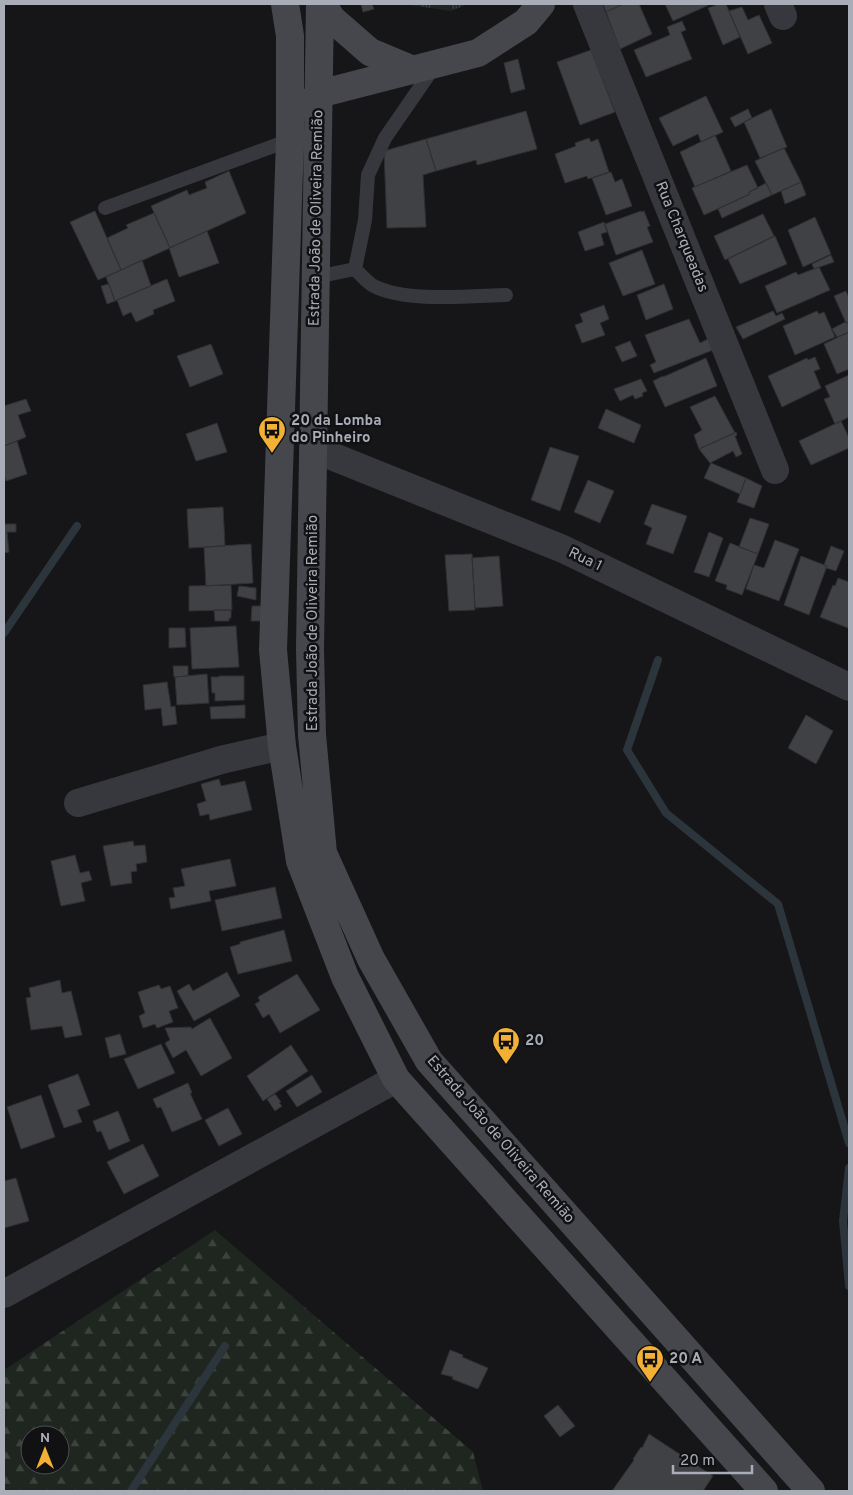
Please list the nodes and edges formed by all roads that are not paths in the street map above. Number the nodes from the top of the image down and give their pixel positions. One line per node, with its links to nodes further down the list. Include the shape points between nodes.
1 (285, 4): 5 (main road, Estrada João de Oliveira Remião)
2 (322, 4): 6 (main road, via 331,18 370,52); 7 (main road, Estrada João de Oliveira Remião)
3 (541, 4): 6 (main road, via 526,22 478,54)
4 (587, 4): 14 (street, Rua Charqueadas)
5 (290, 36): 7 (main road); 8 (main road, Estrada João de Oliveira Remião)
6 (424, 67): 7 (main road); 10 (lane, via 368,175 365,220)
7 (319, 94): 8 (main road, via 299,115); 11 (main road, Estrada João de Oliveira Remião)
8 (290, 136): 9 (lane); 16 (main road, Estrada João de Oliveira Remião, via 273,650)
9 (105, 208)
10 (355, 269): 11 (lane); 12 (lane, via 372,284 415,297)
11 (316, 278): 13 (main road, Estrada João de Oliveira Remião)
12 (506, 295)
13 (314, 450): 15 (street, Rua 1, via 563,549); 21 (main road, Estrada João de Oliveira Remião, via 310,649 312,735 323,853 371,959 429,1061)
14 (775, 470)
15 (849, 687)
16 (282, 746): 17 (street, via 221,760); 18 (main road, Estrada João de Oliveira Remião, via 300,861 345,977)
17 (78, 803)
18 (396, 1079): 19 (street); 20 (main road, Estrada João de Oliveira Remião)
19 (4, 1294)
20 (764, 1491)
21 (811, 1491)

